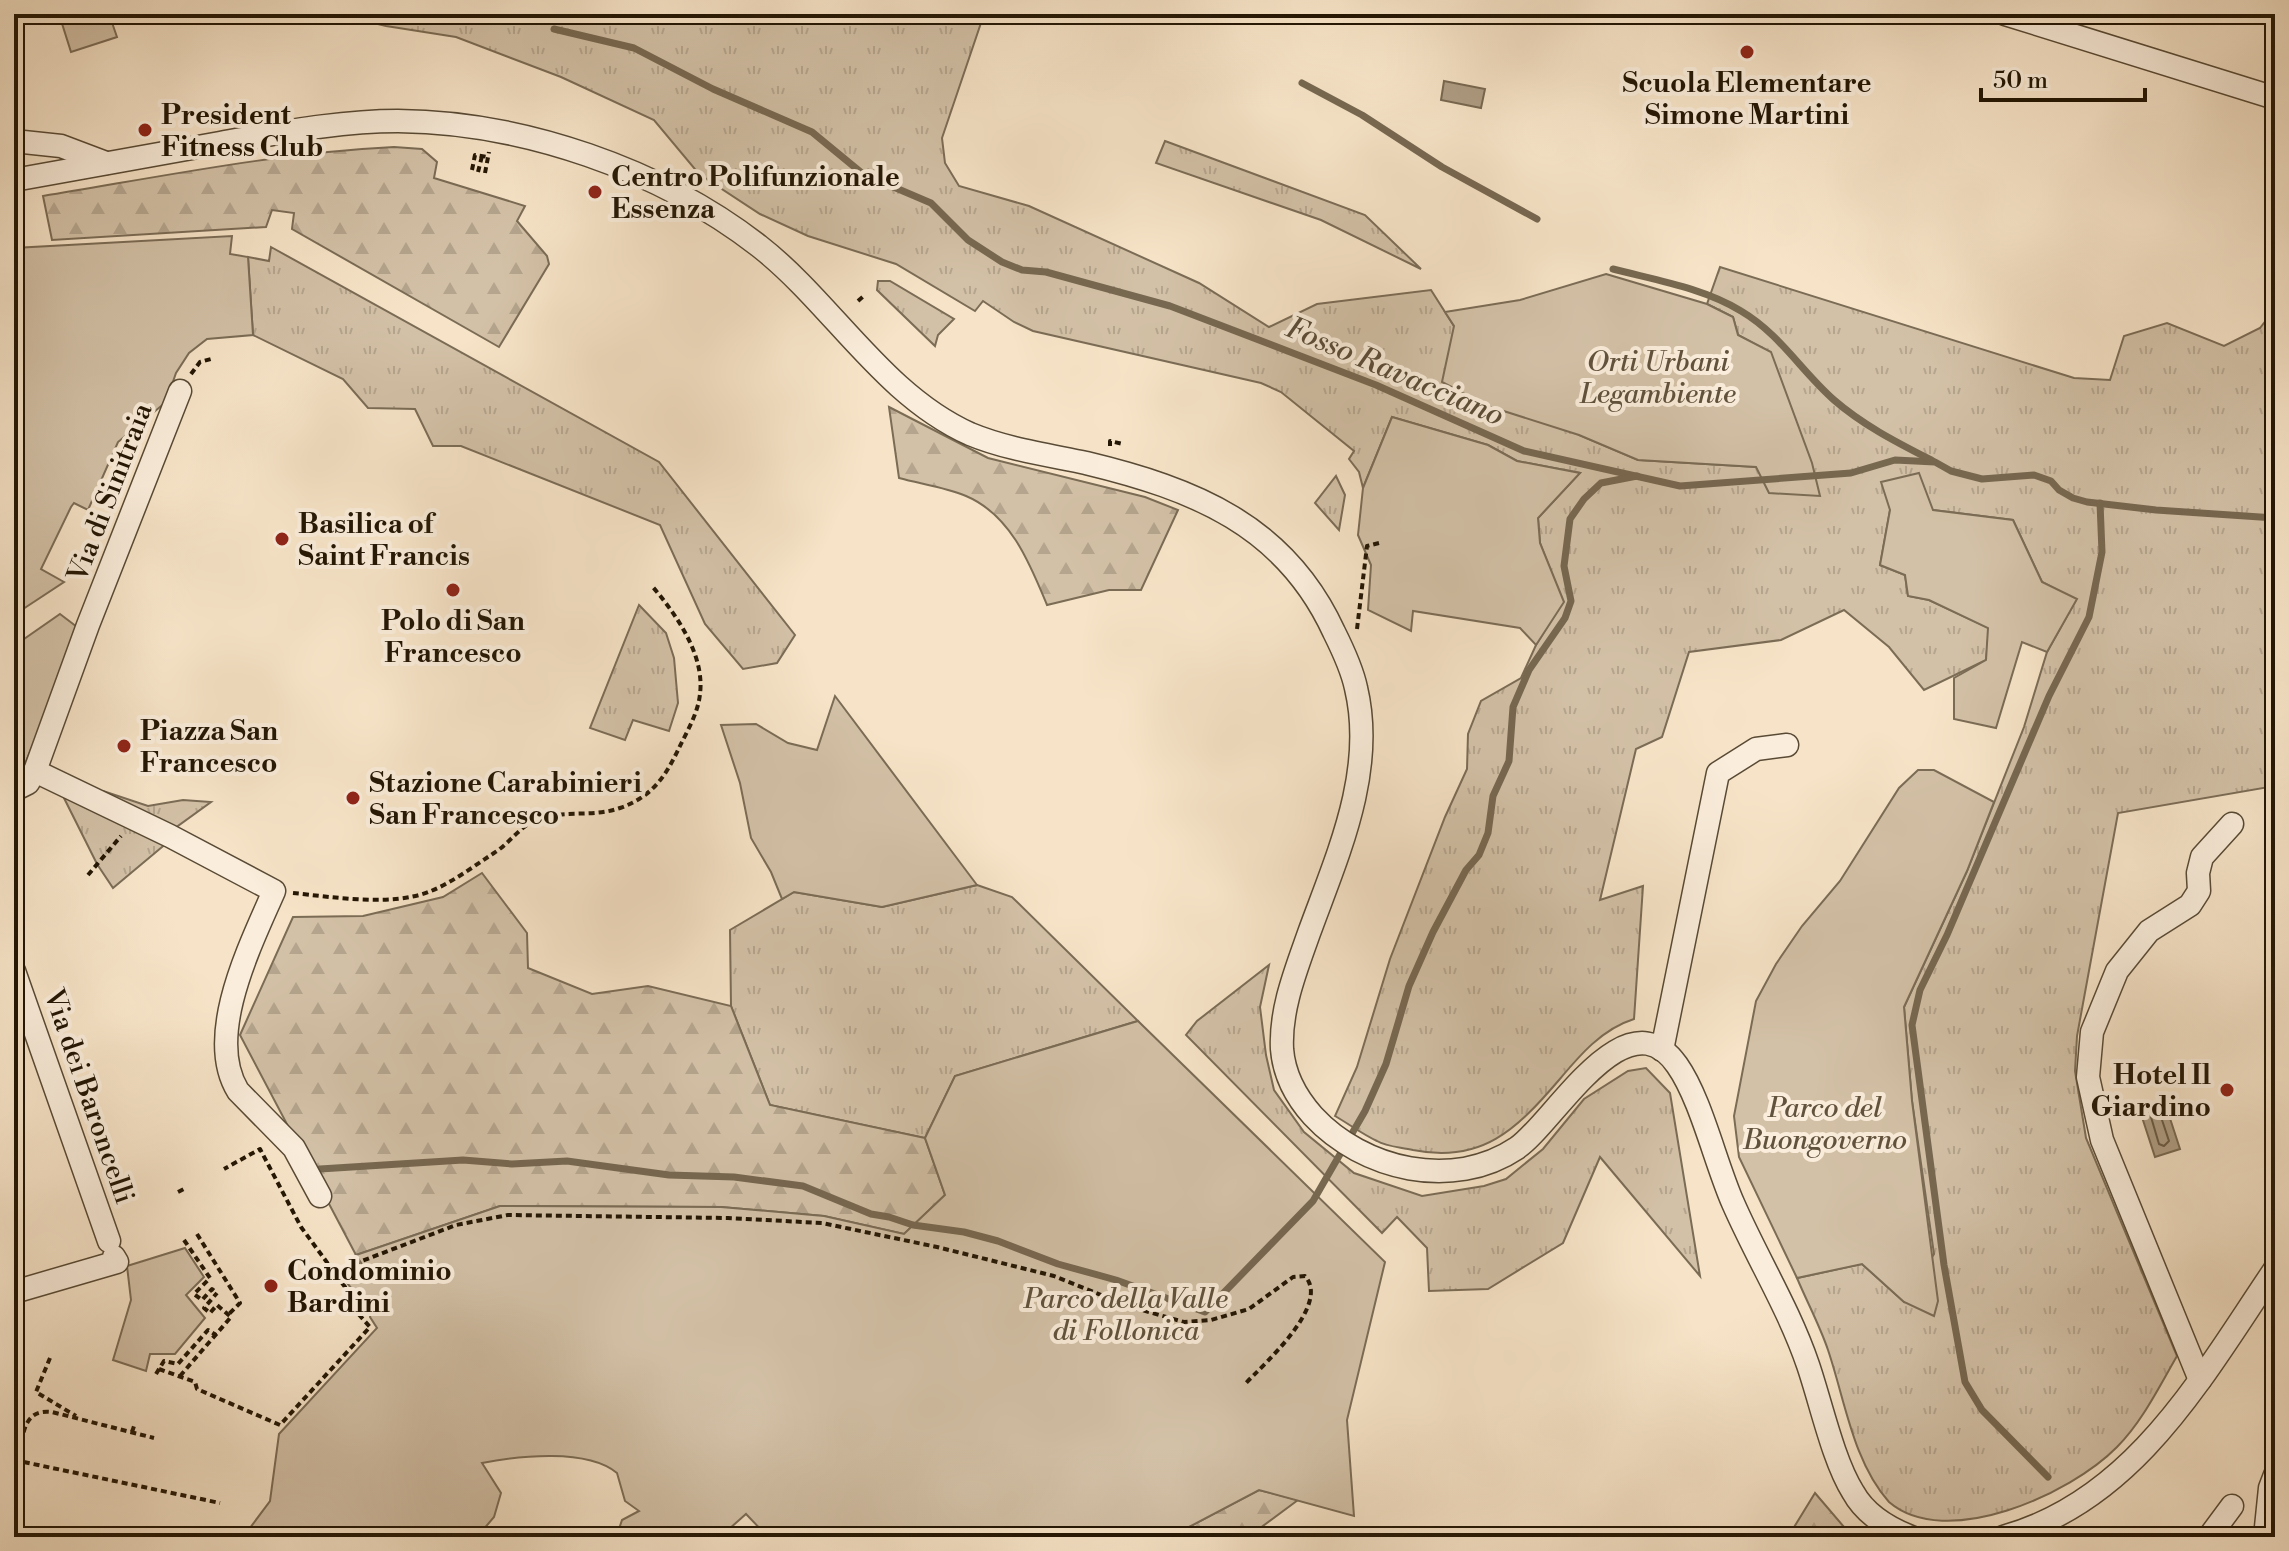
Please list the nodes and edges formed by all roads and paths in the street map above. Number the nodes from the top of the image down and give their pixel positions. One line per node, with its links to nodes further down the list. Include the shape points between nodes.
1 (2005, 14): 2 (street)
2 (2059, 22): 3 (street)
3 (2275, 98)
4 (14, 141): 7 (street, via 61,146)
5 (491, 142): 6 (path)
6 (485, 157): 6 (path, via 478,172 475,155)
7 (106, 163): 8 (street); 14 (street, via 308,128 404,121 534,139 624,170 757,245 899,385 952,424 1001,444 1163,484 1242,522 1306,582)
8 (14, 180)
9 (865, 295): 10 (path)
10 (858, 301)
11 (180, 391): 16 (street, Via di Sinitraia)
12 (1379, 543): 14 (path, via 1367,546)
13 (652, 586): 21 (path, via 687,636 701,694 664,778 641,798 596,814 538,819 498,851 431,891 354,899)
14 (1351, 671): 24 (street, via 1361,721 1360,772 1337,856 1296,968 1283,1029 1284,1062 1299,1099 1323,1126 1369,1155 1423,1171 1449,1172 1485,1164 1518,1147 1609,1054 1639,1044)
15 (1787, 745): 24 (street, via 1756,749 1718,773)
16 (35, 771): 17 (street, via 28,783); 18 (street)
17 (14, 790)
18 (135, 819): 20 (path); 21 (street)
19 (2232, 824): 36 (street, via 2202,857 2199,891 2190,905 2149,931 2117,971 2092,1032 2088,1077 2102,1140)
20 (88, 875)
21 (274, 891): 26 (street, via 238,983 226,1056 238,1091 294,1148)
22 (14, 971): 23 (street, Via dei Baroncelli)
23 (22, 1017): 31 (street, Via dei Baroncelli, via 113,1254)
24 (1662, 1050): 46 (street, via 1684,1078 1733,1202 1805,1355 1853,1493 1873,1516)
25 (224, 1169): 35 (path, via 260,1149 301,1227 370,1327 280,1425 197,1389 195,1382)
26 (320, 1196)
27 (197, 1234): 32 (path, via 240,1303)
28 (184, 1240): 32 (path, via 210,1278 194,1294 202,1300 212,1289 217,1293 204,1308 210,1313 217,1305)
29 (354, 1264): 37 (path, via 456,1225 508,1215 822,1223 1054,1276 1184,1322 1249,1309 1293,1277 1305,1276 1312,1295 1295,1330)
30 (2275, 1269): 36 (street)
31 (14, 1292)
32 (228, 1315): 33 (path)
33 (216, 1335): 35 (path); 35 (path, via 208,1330 178,1364 164,1361 158,1371)
34 (50, 1358): 38 (path, via 36,1392)
35 (180, 1376)
36 (2200, 1380): 47 (street, via 2111,1482 2060,1515)
37 (1245, 1384)
38 (81, 1420): 40 (path); 42 (path, via 46,1411 30,1416)
39 (135, 1423): 40 (path)
40 (132, 1432): 41 (path)
41 (154, 1438)
42 (17, 1461): 44 (path)
43 (2275, 1475): 49 (street)
44 (220, 1503)
45 (2232, 1506): 48 (street)
46 (1911, 1537)
47 (2003, 1537)
48 (2209, 1537)
49 (2265, 1537)

